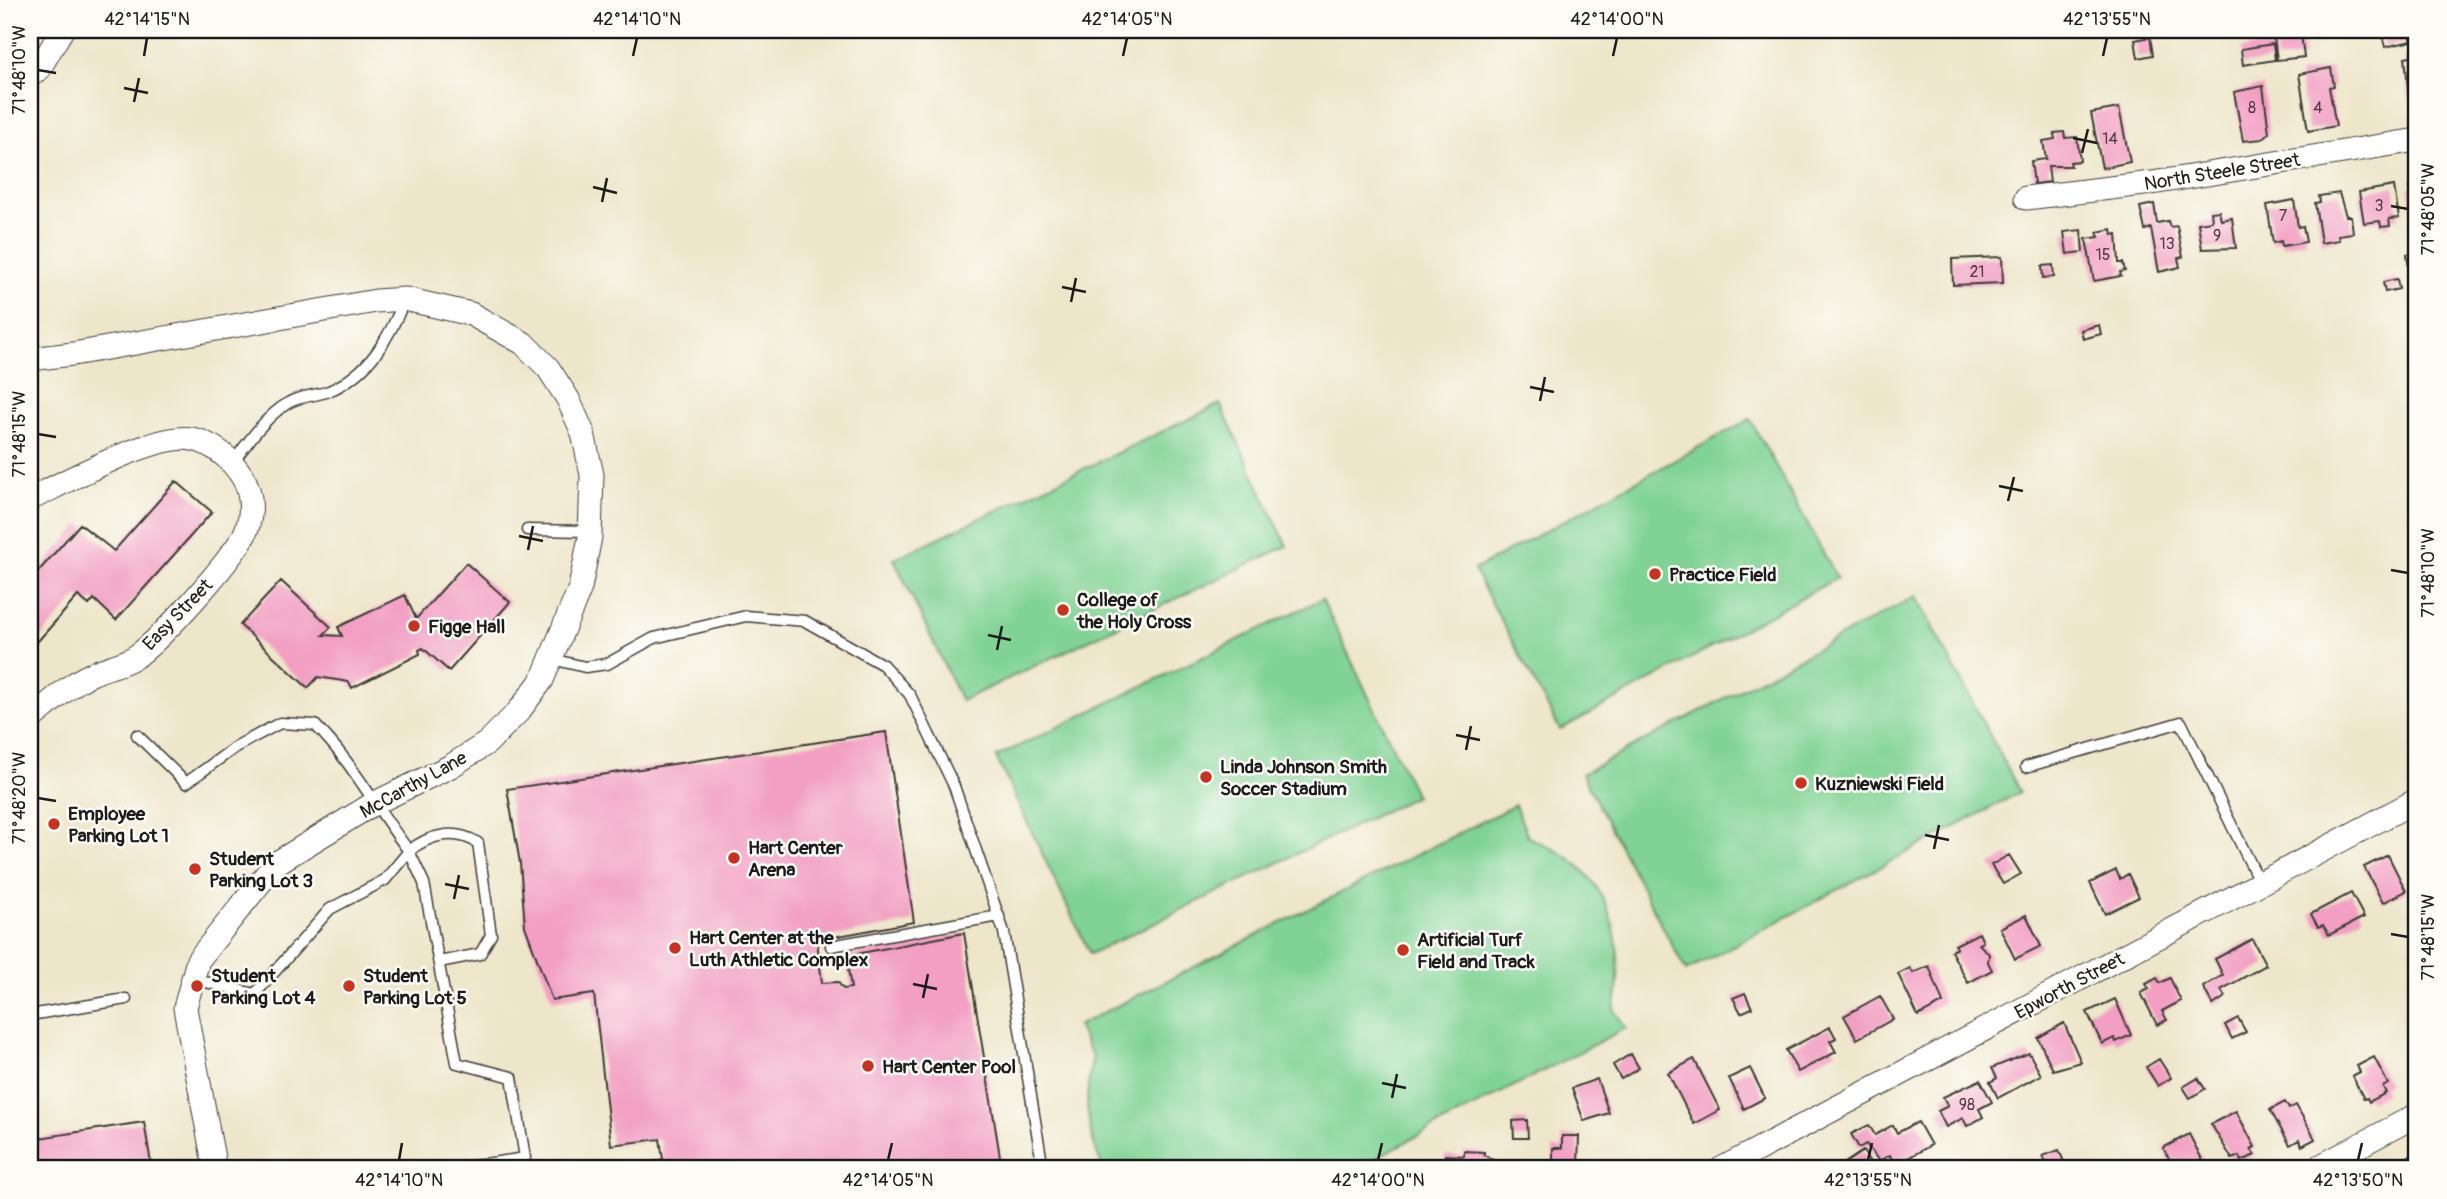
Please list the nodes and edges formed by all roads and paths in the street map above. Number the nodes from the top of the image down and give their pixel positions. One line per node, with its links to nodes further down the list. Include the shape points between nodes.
1 (62, 30): 2 (street)
2 (30, 76)
3 (2417, 140): 4 (street, North Steele Street, via 2152,183)
4 (2026, 198)
5 (405, 299): 6 (street, McCarthy Lane); 7 (lane, via 389,339 372,361 330,390 289,402 261,425); 10 (street, McCarthy Lane, via 471,314 498,327 548,368 583,433 592,475)
6 (30, 359)
7 (233, 462): 8 (street, via 192,439 163,440); 12 (street, Easy Street, via 251,502 250,520 229,557 139,654 118,667 94,673)
8 (30, 499)
9 (527, 530): 10 (lane)
10 (590, 531): 11 (street, McCarthy Lane, via 580,589)
11 (552, 659): 16 (street, McCarthy Lane, via 519,711 487,743); 19 (lane, via 585,667 607,664 654,638 746,616 805,621 831,634 883,666 910,695 954,786)
12 (30, 719)
13 (137, 735): 16 (lane, via 186,783 237,746 280,723 315,724 337,746)
14 (2026, 767): 18 (lane, via 2180,722)
15 (2417, 800): 18 (street, Epworth Street)
16 (373, 804): 17 (lane); 22 (street, McCarthy Lane, via 275,864 198,960)
17 (409, 851): 21 (lane, via 424,883); 21 (lane, via 424,839 463,834 478,843 491,935 480,954); 22 (lane, via 386,880 330,909 255,994)
18 (2260, 883): 29 (street, Epworth Street)
19 (999, 916): 20 (lane); 28 (lane)
20 (831, 946)
21 (439, 962): 27 (lane, via 457,1063 512,1077 525,1158)
22 (193, 979): 26 (street, McCarthy Lane, via 185,1008)
23 (126, 999): 24 (lane)
24 (30, 1015)
25 (2417, 1115): 30 (street)
26 (215, 1169)
27 (451, 1169)
28 (1043, 1169)
29 (1721, 1169)
30 (2315, 1169)

